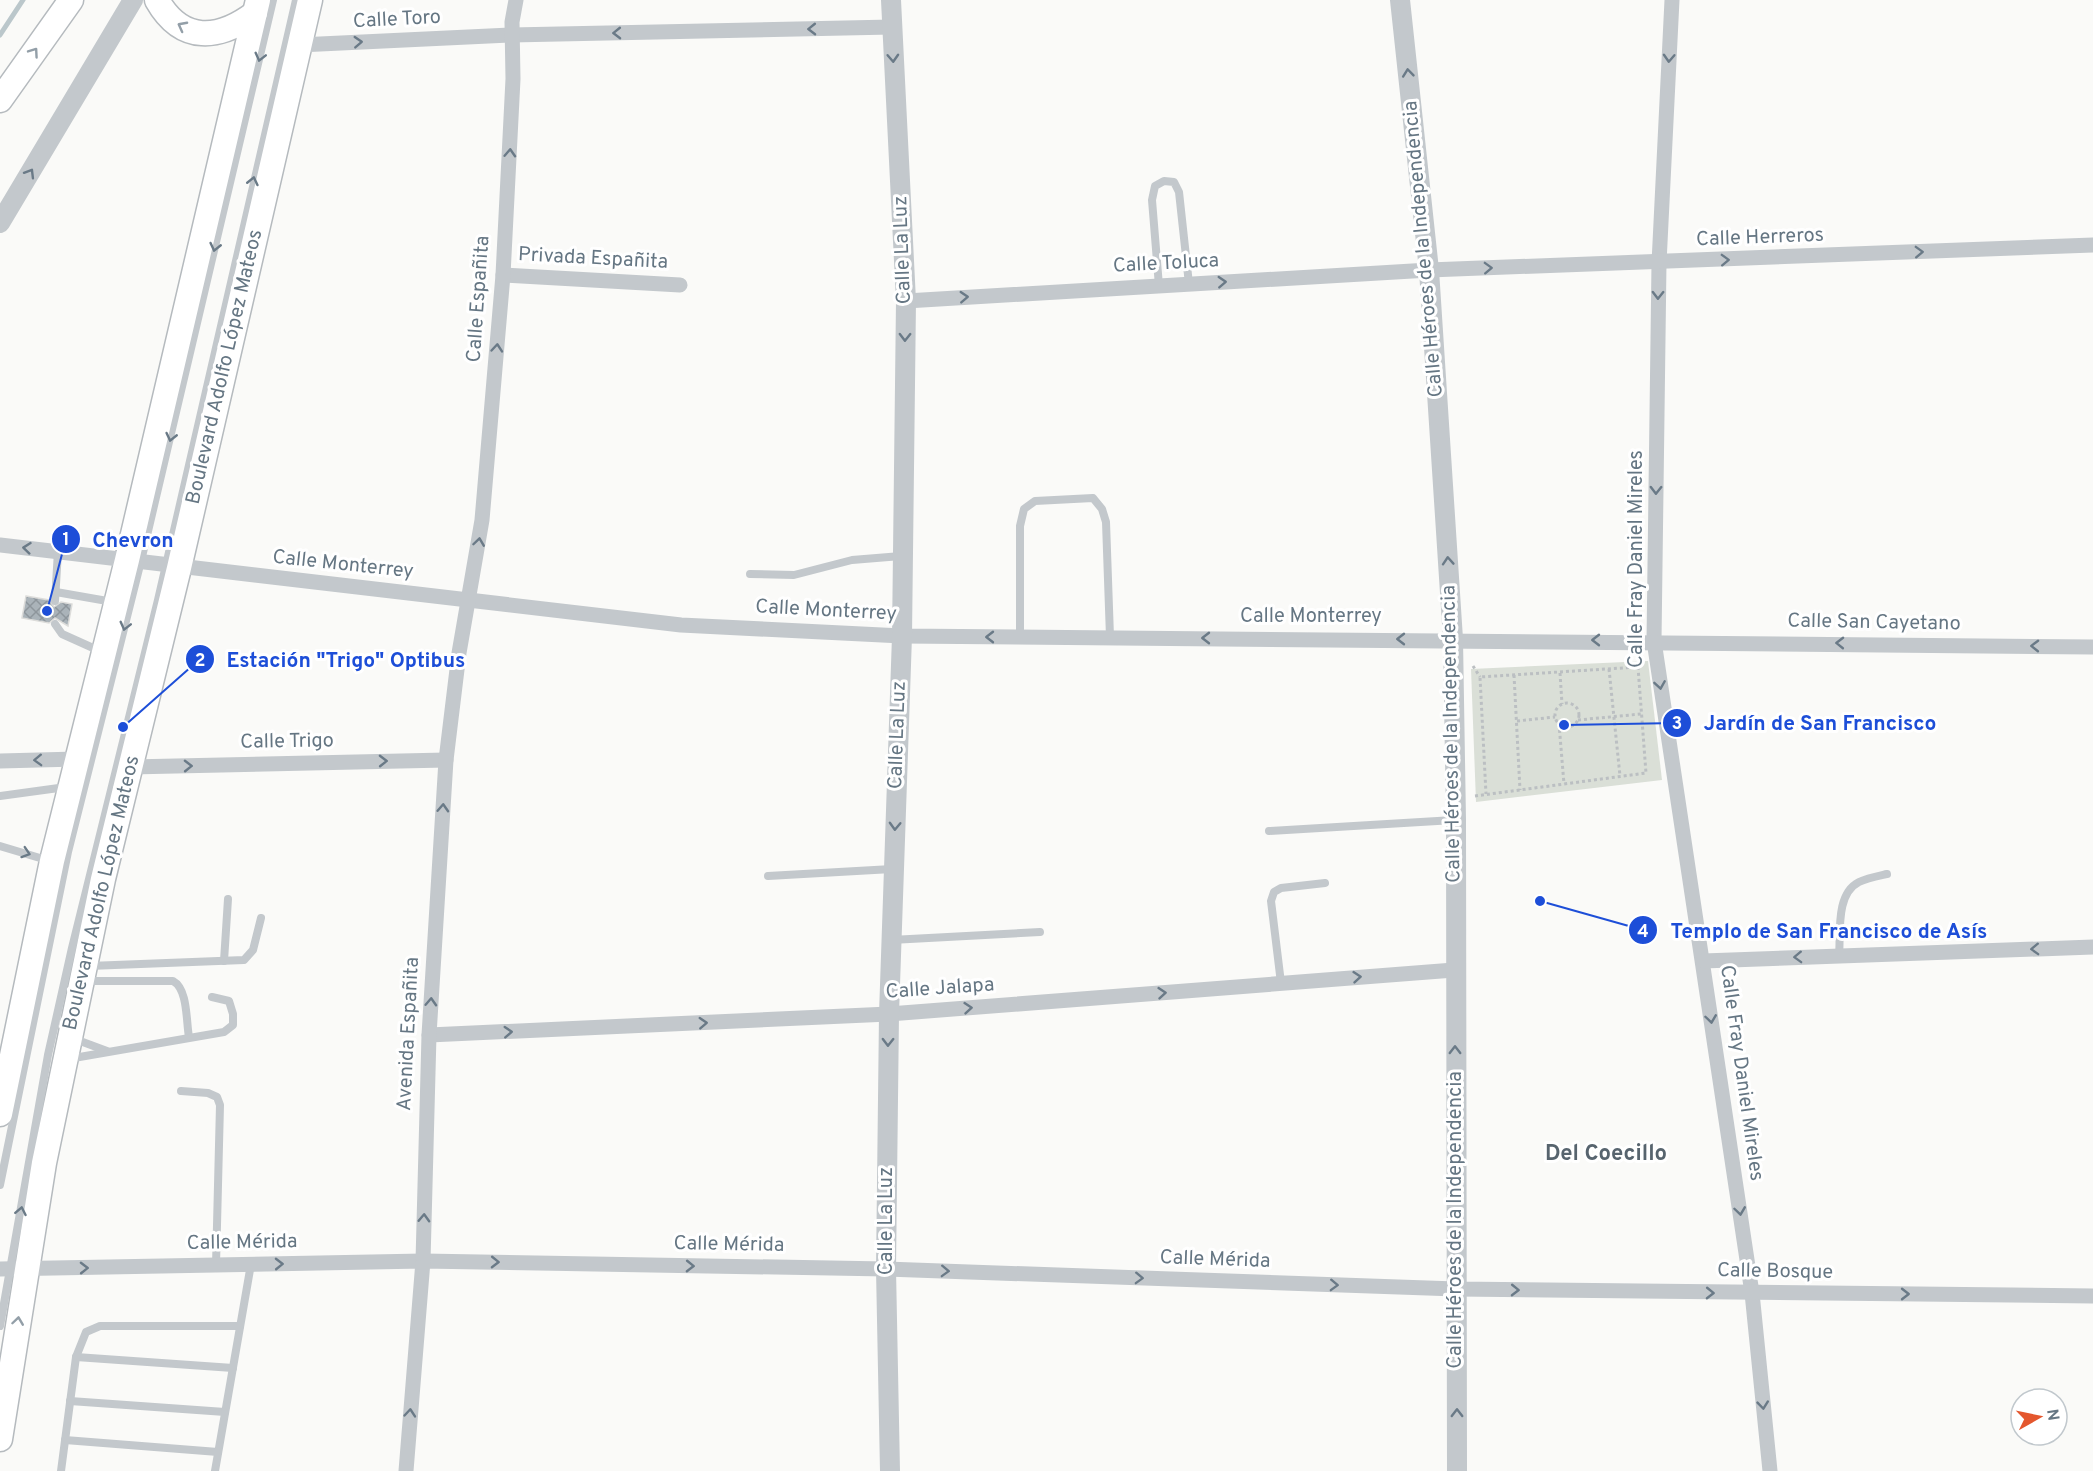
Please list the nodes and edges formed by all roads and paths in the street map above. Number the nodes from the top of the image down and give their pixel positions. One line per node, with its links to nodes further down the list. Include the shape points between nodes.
1 (71, 0): 14 (main road, one-way to 1)
2 (133, 0): 15 (street, one-way to 2)
3 (157, 0): 10 (main road, one-way to 3, via 232,29 203,34 172,21)
4 (296, 0): 28 (lane, one-way to 4)
5 (310, 0): 13 (main road, Boulevard Adolfo López Mateos)
6 (516, 0): 12 (street, Calle Españita)
7 (891, 0): 11 (street, Calle La Luz)
8 (1400, 0): 18 (street, Calle Héroes de la Independencia, one-way to 8)
9 (1672, 0): 17 (street, Calle Fray Daniel Mireles, one-way to 17)
10 (262, 4): 27 (main road, one-way to 27)
11 (892, 27): 12 (street, Calle Toro, one-way to 12); 23 (street, Calle La Luz, one-way to 23)
12 (511, 36): 13 (street, Calle Toro, one-way to 12); 19 (street, Calle Españita, one-way to 12, via 513,90)
13 (299, 45): 28 (main road, Boulevard Adolfo López Mateos)
14 (0, 100)
15 (0, 223)
16 (2093, 245): 17 (street, Calle Herreros, one-way to 16)
17 (1659, 263): 18 (street, Calle Herreros, one-way to 17); 39 (street, Calle Fray Daniel Mireles, one-way to 39)
18 (1429, 270): 20 (street, Calle Toluca, one-way to 18); 38 (street, Calle Héroes de la Independencia, one-way to 18)
19 (503, 275): 21 (street, Privada Españita); 31 (street, Calle Españita, one-way to 19, via 482,520)
20 (1189, 284): 22 (street, Calle Toluca); 22 (lane, via 1179,192 1174,182 1164,181 1155,186 1152,200)
21 (680, 285)
22 (1159, 286): 23 (street, Calle Toluca, one-way to 22)
23 (906, 301): 26 (street, Calle La Luz, one-way to 26)
24 (0, 545): 25 (street, Calle Monterrey, one-way to 24)
25 (58, 551): 27 (street, Calle Monterrey); 30 (lane)
26 (901, 556): 29 (lane, via 852,560 795,575); 35 (street, Calle La Luz)
27 (134, 560): 28 (street, Calle Monterrey); 33 (main road); 88 (lane, one-way to 88, via 67,858)
28 (172, 566): 31 (street, Calle Monterrey); 55 (main road, Boulevard Adolfo López Mateos); 92 (lane, one-way to 28, via 48,1055)
29 (750, 574)
30 (56, 592): 32 (lane); 33 (lane)
31 (470, 600): 35 (street, Calle Monterrey, via 681,625); 53 (street, Avenida Españita, via 459,653)
32 (55, 601)
33 (116, 602): 41 (main road)
34 (55, 624): 41 (lane, via 62,634)
35 (902, 636): 36 (street, Calle Monterrey, one-way to 35); 65 (street, Calle La Luz, one-way to 65)
36 (1020, 637): 37 (street, Calle Monterrey); 37 (lane, via 1020,526 1024,509 1035,501 1093,498 1106,522)
37 (1110, 637): 38 (street, Calle Monterrey, one-way to 37)
38 (1453, 639): 39 (street, Calle Monterrey, one-way to 38); 61 (street, Calle Héroes de la Independencia)
39 (1654, 641): 40 (street, Calle San Cayetano, one-way to 39); 76 (street, Calle Fray Daniel Mireles, one-way to 76)
40 (2093, 646)
41 (104, 652): 52 (main road)
42 (1609, 669): 43 (path); 46 (path, via 1638,668); 48 (path)
43 (1560, 672): 44 (path); 45 (path)
44 (1514, 675): 50 (path); 59 (path, via 1480,677 1486,794)
45 (1562, 704): 47 (path); 49 (path, via 1574,706)
46 (1641, 714): 48 (path); 56 (path, via 1646,773)
47 (1555, 717): 50 (path); 51 (path)
48 (1614, 717): 49 (path); 56 (path)
49 (1578, 720): 51 (path, via 1570,727)
50 (1516, 721): 59 (path)
51 (1559, 724): 57 (path)
52 (77, 759): 54 (street, one-way to 54); 58 (main road)
53 (446, 760): 55 (street, Calle Trigo, one-way to 53); 82 (street, Avenida Españita, one-way to 53)
54 (0, 761)
55 (130, 767): 78 (main road, Boulevard Adolfo López Mateos)
56 (1620, 776): 57 (path)
57 (1564, 784): 59 (path)
58 (70, 786): 60 (lane); 64 (main road)
59 (1520, 790)
60 (0, 796)
61 (1456, 820): 62 (lane); 77 (street, Calle Héroes de la Independencia)
62 (1269, 831)
63 (0, 846): 64 (lane, one-way to 64)
64 (52, 861): 87 (main road)
65 (894, 869): 67 (lane); 72 (street, Calle La Luz)
66 (1887, 874): 74 (lane, via 1851,889 1843,903)
67 (768, 876)
68 (1325, 883): 79 (lane, via 1274,892 1271,901)
69 (228, 899): 75 (lane)
70 (261, 918): 75 (lane, via 249,957)
71 (1040, 932): 72 (lane)
72 (891, 940): 81 (street, Calle La Luz)
73 (2093, 947): 74 (street, one-way to 74)
74 (1839, 956): 76 (street, one-way to 76)
75 (224, 961): 78 (lane)
76 (1702, 961): 95 (street, Calle Fray Daniel Mireles, one-way to 95)
77 (1454, 970): 79 (street, Calle Jalapa, one-way to 77); 94 (street, Calle Héroes de la Independencia, one-way to 77)
78 (83, 974): 83 (lane, via 177,983); 84 (main road, Boulevard Adolfo López Mateos)
79 (1281, 984): 81 (street, Calle Jalapa, one-way to 79)
80 (212, 998): 83 (lane, via 229,1001 232,1025 224,1032)
81 (889, 1014): 82 (street, Calle Jalapa, one-way to 81); 93 (street, Calle La Luz, one-way to 93)
82 (429, 1035): 89 (street, Avenida Españita, one-way to 82)
83 (189, 1037): 85 (lane)
84 (68, 1048): 85 (lane); 85 (lane); 92 (main road, Boulevard Adolfo López Mateos)
85 (107, 1051)
86 (181, 1091): 91 (lane, via 208,1093 217,1097 220,1105)
87 (0, 1114)
88 (0, 1185)
89 (423, 1261): 90 (street, Calle Mérida, one-way to 89); 93 (street, Calle Mérida, one-way to 93); 108 (street, Avenida Españita, one-way to 89)
90 (251, 1264): 91 (street, Calle Mérida); 98 (lane)
91 (216, 1265): 92 (street, Calle Mérida, one-way to 91)
92 (12, 1269): 97 (lane); 103 (main road, Boulevard Adolfo López Mateos, one-way to 92)
93 (886, 1269): 94 (street, Calle Mérida, one-way to 94); 109 (street, Calle La Luz)
94 (1456, 1289): 95 (street, Calle Bosque, one-way to 95); 110 (street, Calle Héroes de la Independencia, one-way to 94)
95 (1752, 1293): 96 (street, Calle Bosque, one-way to 96); 111 (street, Calle Fray Daniel Mireles, one-way to 111)
96 (2093, 1296)
97 (0, 1326)
98 (240, 1326): 99 (lane, via 100,1326 86,1332); 100 (lane)
99 (76, 1357): 100 (lane); 101 (lane)
100 (233, 1368): 102 (lane)
101 (70, 1401): 102 (lane); 104 (lane)
102 (225, 1412): 105 (lane)
103 (0, 1439)
104 (65, 1440): 105 (lane); 106 (lane)
105 (218, 1452): 107 (lane)
106 (61, 1471)
107 (215, 1471)
108 (406, 1471)
109 (890, 1471)
110 (1457, 1471)
111 (1770, 1471)

